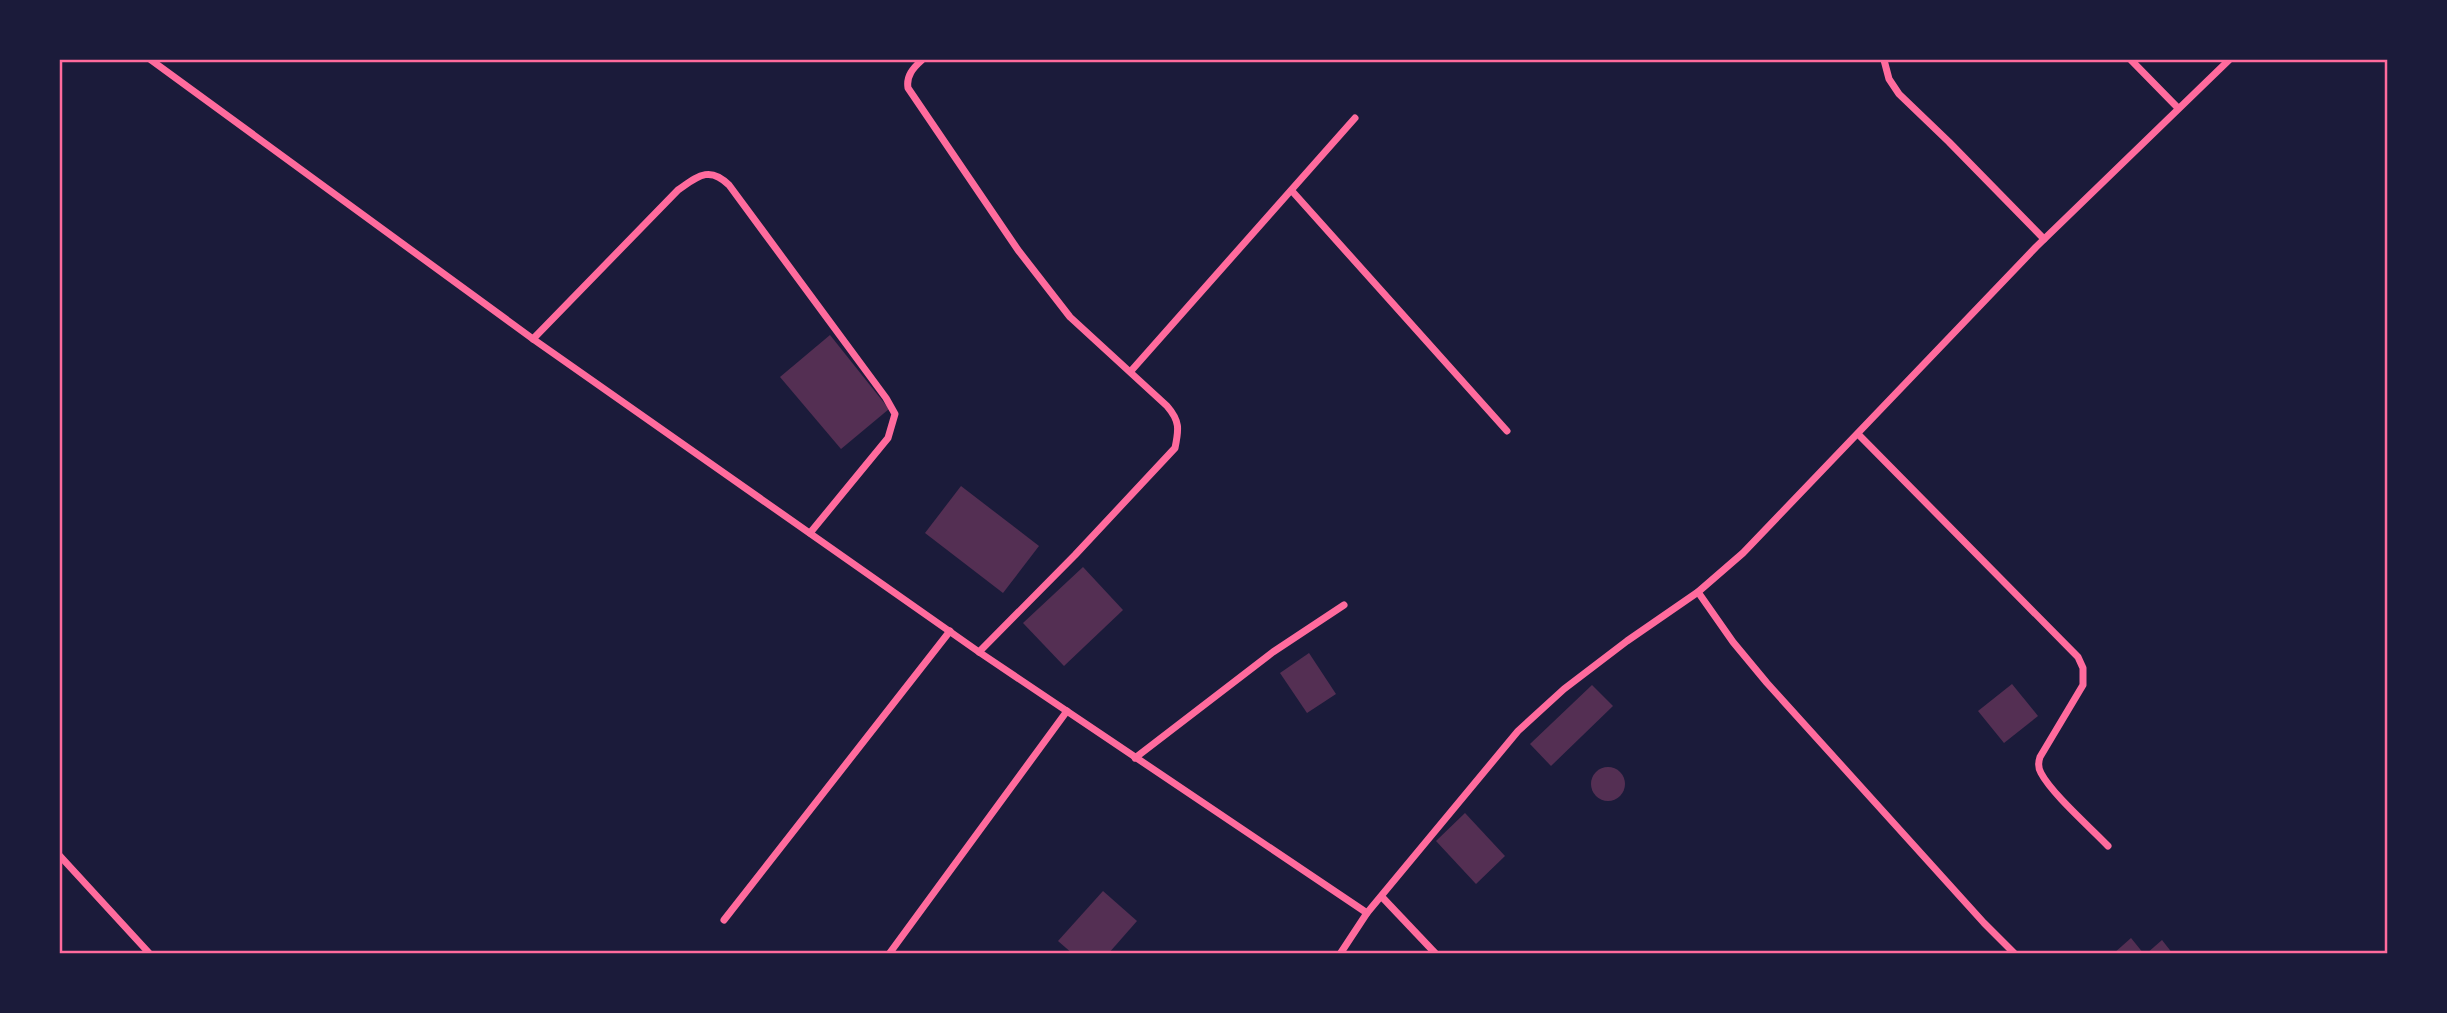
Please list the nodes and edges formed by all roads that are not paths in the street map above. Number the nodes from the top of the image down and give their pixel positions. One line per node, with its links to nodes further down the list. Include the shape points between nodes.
1 (151, 60): 10 (street)
2 (922, 60): 11 (street, via 909,74 908,88 1047,289 1070,317)
3 (1884, 60): 9 (street, via 1899,94)
4 (2131, 60): 6 (street)
5 (2228, 60): 6 (street)
6 (2178, 108): 9 (street)
7 (1355, 118): 8 (street)
8 (1292, 191): 11 (street); 12 (street)
9 (2043, 239): 13 (street)
10 (533, 339): 14 (street); 14 (street, via 678,190 710,173 721,177 895,414 888,438)
11 (1131, 371): 18 (street, via 1177,418 1180,427 1175,448)
12 (1507, 431)
13 (1858, 434): 15 (street, via 1743,553); 21 (street, via 2078,657 2084,685 2038,765 2052,788)
14 (810, 533): 17 (street)
15 (1698, 592): 23 (street, via 1627,641 1526,723); 30 (street, via 1767,683)
16 (1344, 605): 20 (street, via 1273,652)
17 (950, 631): 18 (street); 25 (street)
18 (979, 652): 19 (street)
19 (1067, 712): 20 (street); 27 (street)
20 (1135, 758): 24 (street)
21 (2108, 846)
22 (60, 856): 26 (street)
23 (1382, 897): 24 (street); 29 (street)
24 (1367, 913): 28 (street)
25 (724, 920)
26 (150, 954)
27 (888, 954)
28 (1340, 954)
29 (1436, 954)
30 (2015, 954)

